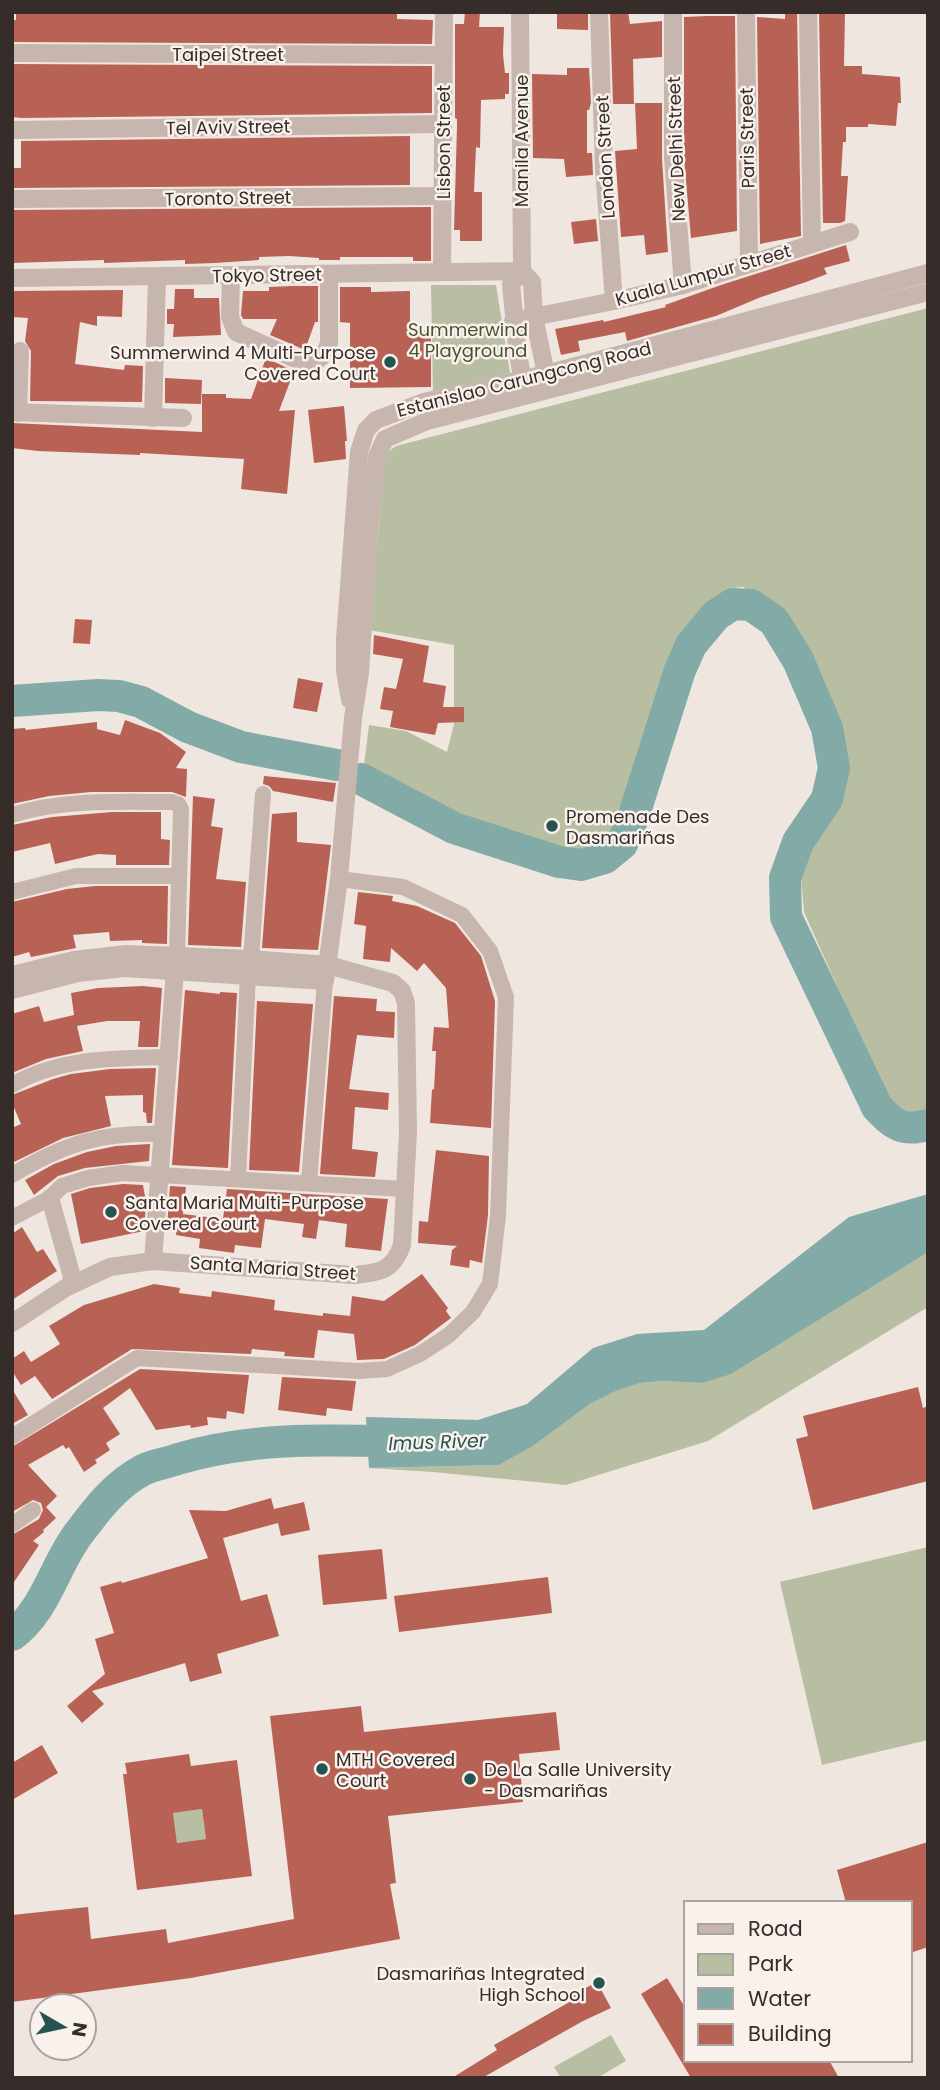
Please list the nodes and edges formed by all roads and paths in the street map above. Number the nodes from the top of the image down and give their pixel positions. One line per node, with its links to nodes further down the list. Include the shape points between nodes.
1 (444, 12): 8 (street, Lisbon Street)
2 (520, 12): 17 (street, Manila Avenue)
3 (599, 12): 25 (street, London Street)
4 (673, 12): 23 (street, New Delhi Street, via 673,158)
5 (746, 12): 15 (street, Paris Street)
6 (808, 12): 14 (street)
7 (12, 53): 8 (street, Taipei Street)
8 (443, 55): 9 (street, Lisbon Street)
9 (443, 124): 10 (street, Tel Aviv Street); 11 (street, Lisbon Street)
10 (12, 130)
11 (443, 195): 12 (street, Toronto Street); 16 (street, Lisbon Street)
12 (12, 200)
13 (849, 232): 14 (street, Kuala Lumpur Street)
14 (812, 243): 15 (street, Kuala Lumpur Street)
15 (749, 263): 23 (street, Kuala Lumpur Street)
16 (442, 271): 17 (street, Tokyo Street); 19 (street, Tokyo Street)
17 (522, 271): 26 (street, Manila Avenue, via 532,282); 27 (street, Manila Avenue, via 511,284)
18 (928, 273): 29 (street, Estanislao Carungcong Road)
19 (329, 274): 20 (street, Tokyo Street); 20 (street, via 329,343 326,353 311,363 236,332 230,317)
20 (231, 275): 21 (street, Tokyo Street)
21 (157, 277): 22 (street, Tokyo Street); 32 (street)
22 (12, 278)
23 (683, 285): 25 (street, Kuala Lumpur Street)
24 (928, 292): 29 (street, Estanislao Carungcong Road)
25 (614, 301): 26 (street, Kuala Lumpur Street)
26 (534, 316): 27 (street, Kuala Lumpur Street); 29 (street, Manila Avenue)
27 (513, 321): 30 (street, Manila Avenue)
28 (20, 351): 31 (street)
29 (548, 383): 30 (street, Estanislao Carungcong Road)
30 (524, 388): 37 (street, Estanislao Carungcong Road, via 424,402 376,420 361,440 345,639 353,724)
31 (15, 413): 32 (street)
32 (153, 418): 33 (street)
33 (183, 418)
34 (263, 794): 40 (street)
35 (12, 815): 36 (street, via 93,802 178,804)
36 (179, 876): 38 (street, via 76,876); 39 (street)
37 (339, 879): 41 (street, Estanislao Carungcong Road); 57 (street, via 403,887 461,915 490,951 506,997 498,1216 490,1284 473,1312 449,1335 387,1369 137,1358)
38 (12, 892)
39 (176, 962): 40 (street, Santa Maria Street); 42 (street, via 101,956); 43 (street, via 103,969); 44 (street)
40 (249, 967): 41 (street, Santa Maria Street); 49 (street)
41 (326, 973): 50 (street); 51 (street, Santa Maria Street, via 359,974 393,983 402,991 408,1132)
42 (12, 975)
43 (12, 990)
44 (170, 1057): 45 (street, via 68,1064); 46 (street)
45 (12, 1085)
46 (163, 1133): 47 (street); 48 (street, via 79,1141)
47 (160, 1174): 49 (street); 52 (street, via 88,1178 62,1186); 54 (street)
48 (12, 1175)
49 (238, 1179): 50 (street)
50 (309, 1182): 51 (street)
51 (405, 1189): 54 (street, Santa Maria Street, via 398,1258 372,1274)
52 (50, 1198): 53 (street); 55 (street)
53 (14, 1214)
54 (153, 1261): 55 (street, Santa Maria Street, via 110,1267)
55 (74, 1284): 56 (street, Santa Maria Street)
56 (12, 1323)
57 (12, 1437)
58 (33, 1510): 59 (street)
59 (12, 1525)

